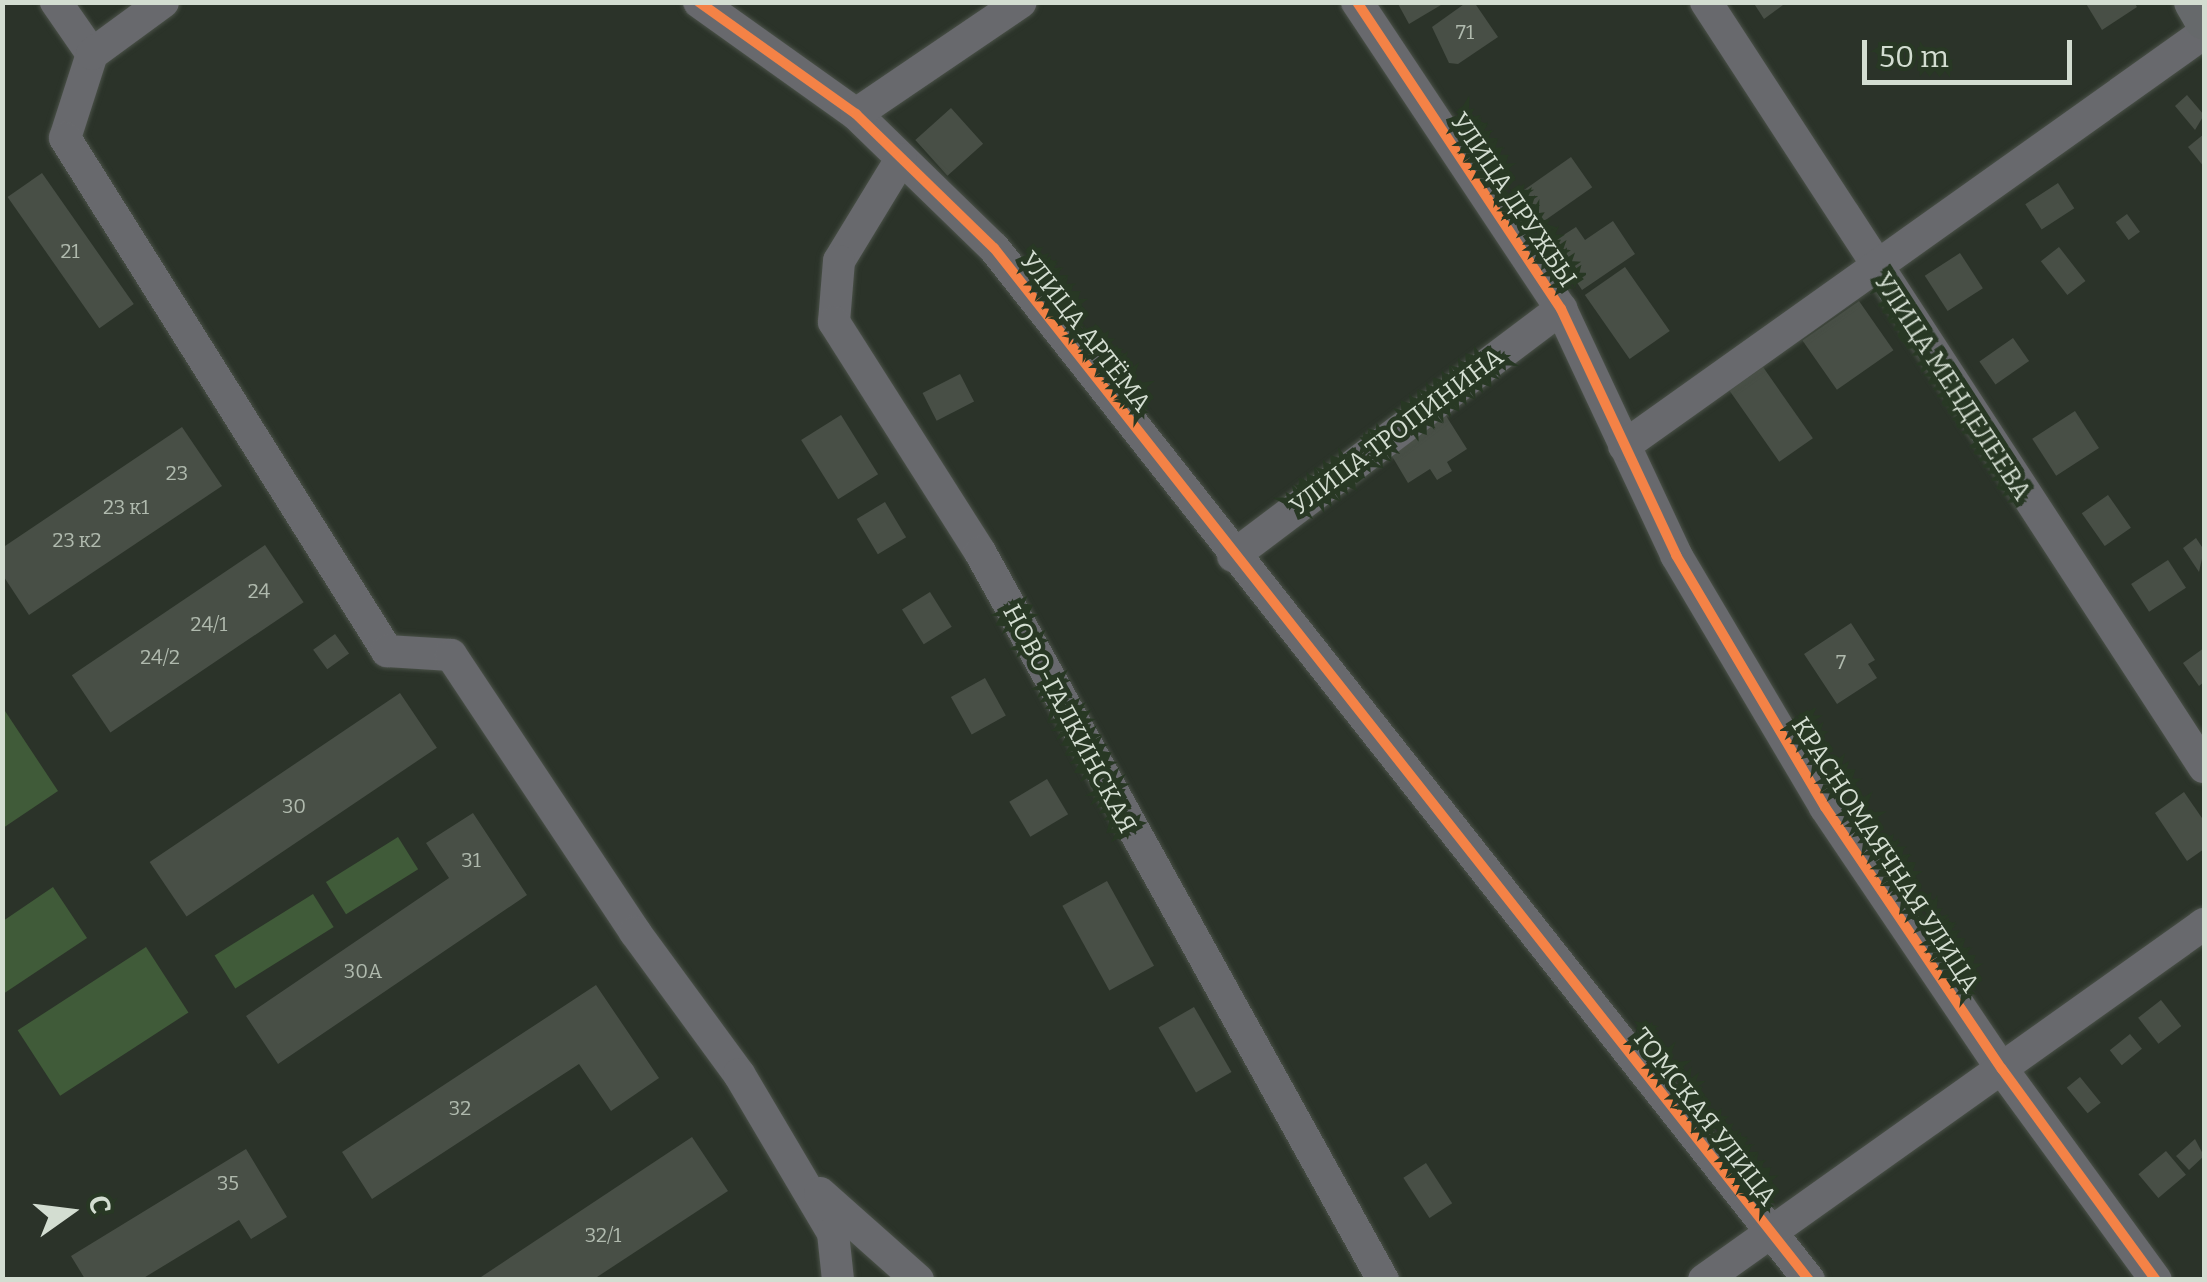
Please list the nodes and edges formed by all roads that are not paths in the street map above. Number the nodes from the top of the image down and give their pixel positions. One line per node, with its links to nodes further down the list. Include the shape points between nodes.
1 (56, 2): 10 (street)
2 (163, 2): 10 (street)
3 (698, 2): 11 (street, УЛИЦА АРТЁМА)
4 (1021, 2): 11 (street)
5 (1357, 2): 14 (street, УЛИЦА ДРУЖБЫ)
6 (1706, 2): 13 (street, УЛИЦА МЕНДЕЛЕЕВА)
7 (2194, 2): 8 (main road)
8 (2204, 19)
9 (2204, 33): 13 (street)
10 (92, 54): 20 (street, via 65,138 387,652 451,655 634,932 739,1074)
11 (856, 114): 12 (street, УЛИЦА АРТЁМА)
12 (901, 159): 16 (street, УЛИЦА АРТЁМА, via 994,248); 24 (street, НОВО-ГАЛКИНСКАЯ, via 839,261 834,322 980,552)
13 (1874, 268): 15 (street); 17 (street, УЛИЦА МЕНДЕЛЕЕВА)
14 (1561, 309): 15 (street, УЛИЦА ДРУЖБЫ); 16 (street, УЛИЦА ТРОПИНИНА)
15 (1621, 438): 19 (street, КРАСНОМАЯЧНАЯ УЛИЦА, via 1676,554 1825,808)
16 (1234, 556): 21 (street, ТОМСКАЯ УЛИЦА)
17 (2204, 766)
18 (2204, 924): 19 (street)
19 (2002, 1069): 21 (street); 27 (street, КРАСНОМАЯЧНАЯ УЛИЦА)
20 (798, 1173): 22 (street, via 833,1234); 23 (street)
21 (1771, 1235): 25 (street); 26 (street, ТОМСКАЯ УЛИЦА)
22 (838, 1280)
23 (918, 1280)
24 (1383, 1280)
25 (1704, 1280)
26 (1809, 1280)
27 (2156, 1280)

